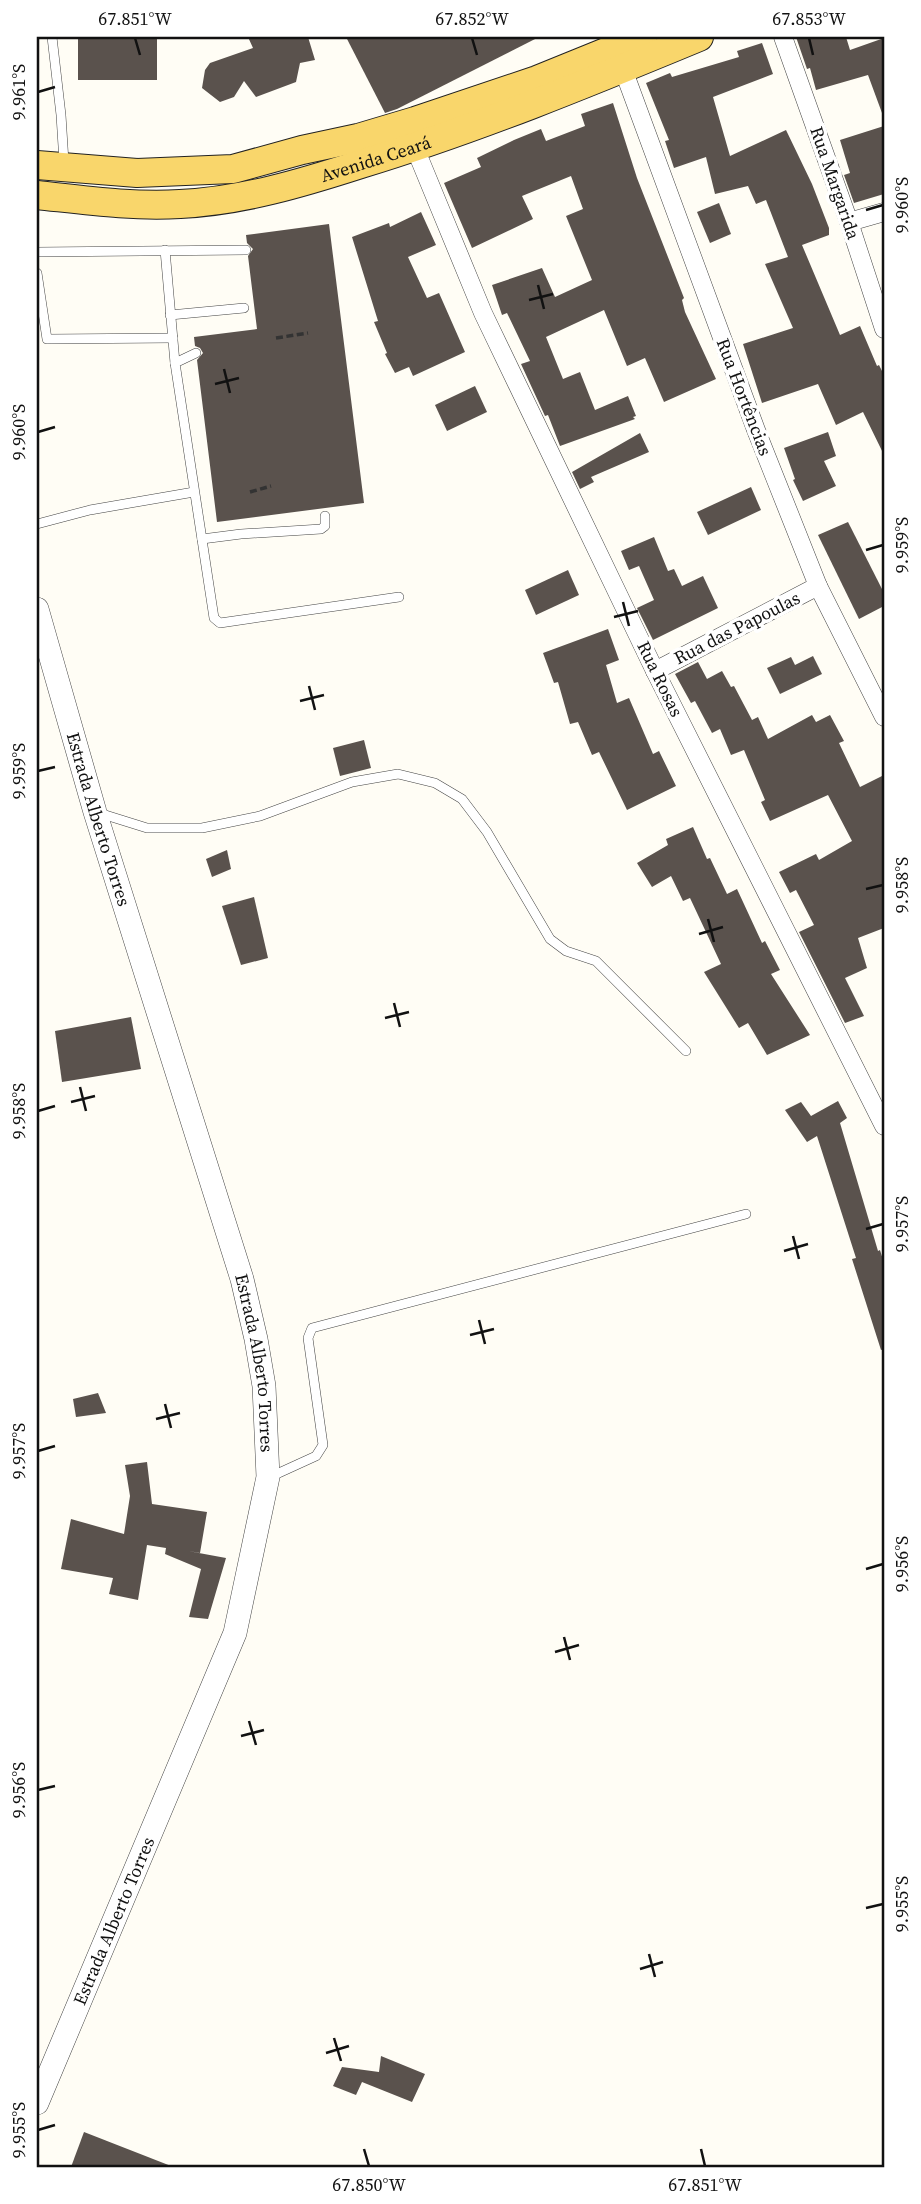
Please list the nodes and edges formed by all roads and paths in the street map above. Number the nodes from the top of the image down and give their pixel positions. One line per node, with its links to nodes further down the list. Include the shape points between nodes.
1 (52, 37): 7 (lane, via 61,115)
2 (643, 37): 7 (main road, Avenida Ceará, via 537,80 415,121 233,169 137,173)
3 (699, 37): 5 (main road, Avenida Ceará)
4 (783, 37): 10 (street, Rua Margarida)
5 (623, 68): 6 (main road, Avenida Ceará); 29 (street, Rua Hortências)
6 (415, 148): 8 (main road, Avenida Ceará, via 241,197 179,204); 32 (street, Rua Rosas, via 483,313)
7 (50, 166)
8 (37, 195)
9 (884, 212): 10 (street)
10 (849, 222): 17 (street, Rua Margarida)
11 (165, 250): 12 (lane); 13 (lane); 16 (lane)
12 (246, 250)
13 (37, 251)
14 (37, 272): 19 (lane, via 47,339)
15 (244, 308): 16 (lane)
16 (170, 315): 19 (lane)
17 (884, 329)
18 (308, 333): 20 (path)
19 (173, 338): 22 (lane)
20 (276, 338)
21 (196, 353): 22 (lane)
22 (175, 363): 24 (lane)
23 (271, 486): 25 (path)
24 (194, 492): 27 (lane); 28 (lane)
25 (250, 492)
26 (325, 516): 28 (lane, via 321,529)
27 (37, 524)
28 (202, 539): 30 (lane, via 214,618 220,623)
29 (818, 586): 32 (street, Rua das Papoulas); 33 (street, Rua Hortências)
30 (399, 597)
31 (39, 623): 34 (street, Estrada Alberto Torres)
32 (655, 670): 36 (street, Rua Rosas)
33 (884, 717)
34 (95, 812): 35 (lane, via 147,828 202,828 260,816 352,782 398,774 435,783 462,799 487,832 550,939 566,951 596,961); 38 (street, Estrada Alberto Torres, via 242,1279 264,1386)
35 (685, 1051)
36 (884, 1126)
37 (746, 1214): 38 (lane, via 312,1328 308,1338 323,1445 316,1456)
38 (268, 1477): 39 (street, Estrada Alberto Torres, via 235,1633)
39 (37, 2103)

